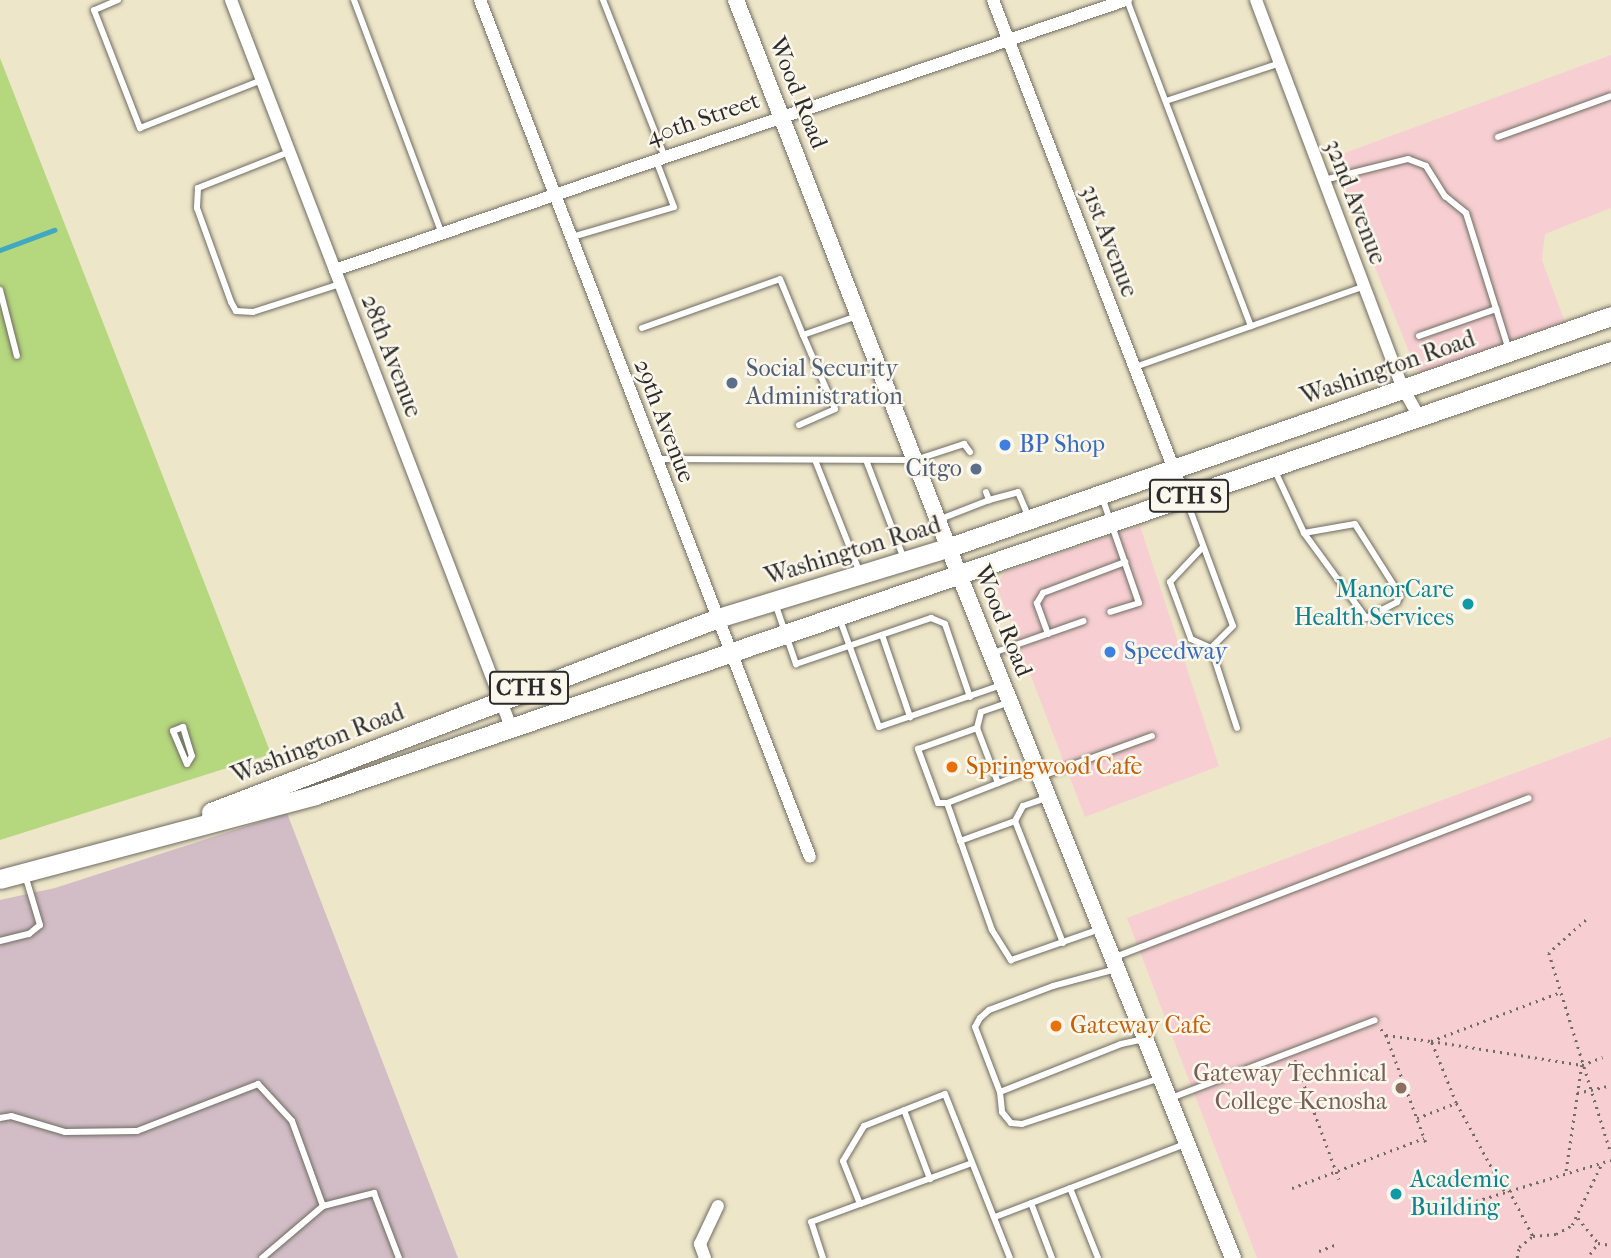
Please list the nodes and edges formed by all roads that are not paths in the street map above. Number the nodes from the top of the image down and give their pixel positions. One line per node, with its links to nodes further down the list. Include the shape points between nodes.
1 (118, 0): 12 (lane, via 94,10 140,128)
2 (231, 0): 12 (street, 28th Avenue)
3 (354, 0): 21 (lane)
4 (480, 0): 20 (street, 29th Avenue)
5 (603, 0): 18 (lane)
6 (736, 0): 15 (street, Wood Road)
7 (993, 0): 10 (street, 31st Avenue)
8 (1127, 0): 10 (street, 40th Street); 14 (lane)
9 (1256, 0): 11 (street, 32nd Avenue)
10 (1010, 43): 15 (street, 40th Street); 37 (street, 31st Avenue)
11 (1280, 63): 14 (lane); 19 (street, 32nd Avenue)
12 (262, 80): 17 (street, 28th Avenue)
13 (1611, 96): 16 (lane)
14 (1166, 101): 30 (lane)
15 (782, 114): 18 (street, 40th Street); 28 (street, Wood Road)
16 (1498, 137)
17 (289, 152): 23 (street, 28th Avenue); 24 (lane, via 198,188 197,208 231,302 236,311 253,312)
18 (660, 157): 20 (street, 40th Street); 22 (lane, via 674,207)
19 (1324, 180): 25 (street, 32nd Avenue); 27 (lane, via 1370,165 1421,161 1445,196 1465,213)
20 (555, 192): 21 (street, 40th Street); 22 (street, 29th Avenue)
21 (441, 231): 23 (street, 40th Street)
22 (572, 237): 43 (street, 29th Avenue)
23 (335, 270): 24 (street, 28th Avenue)
24 (340, 284): 77 (street, 28th Avenue)
25 (1365, 286): 30 (lane); 39 (street, 32nd Avenue)
26 (0, 290): 36 (lane)
27 (1496, 309): 33 (lane); 34 (lane)
28 (859, 316): 32 (lane); 46 (street, Wood Road)
29 (1611, 316): 34 (main road, Washington Road)
30 (1251, 326): 37 (lane)
31 (642, 328): 32 (lane, via 780,279)
32 (803, 335): 41 (lane, via 835,409)
33 (1419, 336)
34 (1509, 351): 38 (main road); 39 (main road, Washington Road)
35 (1611, 351): 38 (main road, Washington Road)
36 (17, 356)
37 (1135, 367): 48 (street, 31st Avenue)
38 (1521, 382): 40 (main road, Washington Road)
39 (1404, 388): 40 (street, 32nd Avenue); 48 (main road, Washington Road / CTH S)
40 (1419, 417): 47 (main road, Washington Road / CTH S)
41 (799, 425)
42 (970, 452): 46 (lane, via 958,444)
43 (656, 459): 44 (lane); 66 (street, 29th Avenue)
44 (815, 460): 45 (lane); 62 (lane)
45 (866, 460): 46 (lane); 59 (lane)
46 (915, 460): 54 (street, Wood Road)
47 (1273, 467): 51 (main road, Washington Road / CTH S); 56 (lane)
48 (1174, 468): 50 (main road, Washington Road / CTH S); 51 (street, 31st Avenue)
49 (986, 492): 52 (lane)
50 (1101, 493): 53 (main road, Washington Road / CTH S); 55 (lane)
51 (1185, 498): 55 (main road, Washington Road / CTH S); 58 (lane)
52 (989, 500): 53 (lane, via 1018,492); 54 (lane)
53 (1030, 519): 57 (main road, Washington Road / CTH S)
54 (938, 520): 57 (street, Wood Road)
55 (1111, 522): 60 (lane); 61 (main road, Washington Road / CTH S)
56 (1304, 533): 56 (lane, via 1366,618 1397,602 1400,595 1355,524)
57 (950, 547): 59 (main road, Washington Road / CTH S); 61 (street, Wood Road)
58 (1202, 548): 72 (lane, via 1233,626); 72 (lane, via 1170,582 1191,639)
59 (904, 561): 62 (main road, Washington Road / CTH S)
60 (1125, 562): 64 (lane, via 1139,603); 69 (lane, via 1043,593 1037,603)
61 (958, 572): 65 (main road, Washington Road / CTH S); 74 (street, Wood Road)
62 (861, 574): 63 (main road, Washington Road / CTH S)
63 (774, 601): 66 (main road, Washington Road / CTH S); 68 (lane)
64 (1111, 612)
65 (838, 615): 68 (main road, Washington Road / CTH S); 71 (lane)
66 (718, 618): 73 (street, 29th Avenue); 77 (main road, Washington Road / CTH S)
67 (1084, 621): 69 (lane)
68 (786, 633): 71 (lane, via 796,664); 73 (main road, Washington Road / CTH S)
69 (1048, 634): 74 (lane)
70 (882, 635): 71 (lane); 76 (lane, via 931,618 944,624); 79 (lane)
71 (849, 646): 79 (lane, via 879,727)
72 (1211, 648): 82 (lane)
73 (731, 652): 80 (main road, Washington Road / CTH S); 93 (street, 29th Avenue)
74 (992, 654): 75 (street, Wood Road)
75 (1004, 685): 76 (lane); 78 (street, Wood Road)
76 (970, 696): 79 (lane)
77 (500, 699): 80 (street, 28th Avenue); 92 (main road, Washington Road / CTH S)
78 (1011, 701): 81 (lane, via 981,712); 85 (street, Wood Road)
79 (910, 717)
80 (511, 727): 92 (main road, Washington Road / CTH S, via 315,795)
81 (977, 728): 86 (lane); 89 (lane, via 918,749 937,803)
82 (1237, 729)
83 (1152, 736): 85 (lane)
84 (187, 764): 84 (lane, via 192,756 183,727 173,731)
85 (1039, 772): 86 (lane); 87 (street, Wood Road)
86 (998, 783): 89 (lane)
87 (1049, 797): 90 (lane, via 1023,806); 96 (street, Wood Road)
88 (1529, 798): 99 (lane)
89 (947, 803): 91 (lane)
90 (1015, 821): 91 (lane); 98 (lane)
91 (960, 841): 98 (lane, via 992,930 1011,960)
92 (115, 850): 94 (main road, Washington Road / CTH S)
93 (810, 857)
94 (25, 873): 95 (main road, Washington Road / CTH S); 97 (lane, via 40,925 29,934)
95 (0, 879)
96 (1102, 929): 98 (lane); 99 (street, Wood Road)
97 (0, 941)
98 (1063, 943)
99 (1115, 963): 101 (street, Wood Road); 103 (lane, via 989,1010 980,1018 975,1027)
100 (1375, 1020): 104 (lane)
101 (1146, 1039): 102 (street, Wood Road); 103 (lane, via 1121,1044)
102 (1161, 1077): 103 (lane, via 1021,1124 1011,1123 1002,1112); 104 (street, Wood Road)
103 (1000, 1092)
104 (1169, 1098): 107 (street, Wood Road)
105 (904, 1110): 108 (lane, via 945,1094); 109 (lane); 112 (lane, via 864,1126 843,1161)
106 (0, 1118): 113 (lane, via 11,1116 65,1132 137,1131 258,1084 292,1121)
107 (1187, 1143): 110 (lane); 123 (street, Wood Road)
108 (972, 1163): 109 (lane); 115 (lane)
109 (930, 1179): 112 (lane)
110 (1070, 1188): 111 (lane); 122 (lane)
111 (1031, 1203): 115 (lane); 121 (lane)
112 (860, 1204): 119 (lane, via 811,1222)
113 (323, 1206): 116 (lane); 117 (lane, via 374,1193)
114 (718, 1206): 118 (street, via 700,1244)
115 (995, 1217): 120 (lane)
116 (262, 1258)
117 (399, 1258)
118 (705, 1258)
119 (824, 1258)
120 (1010, 1258)
121 (1052, 1258)
122 (1098, 1258)
123 (1233, 1258)

